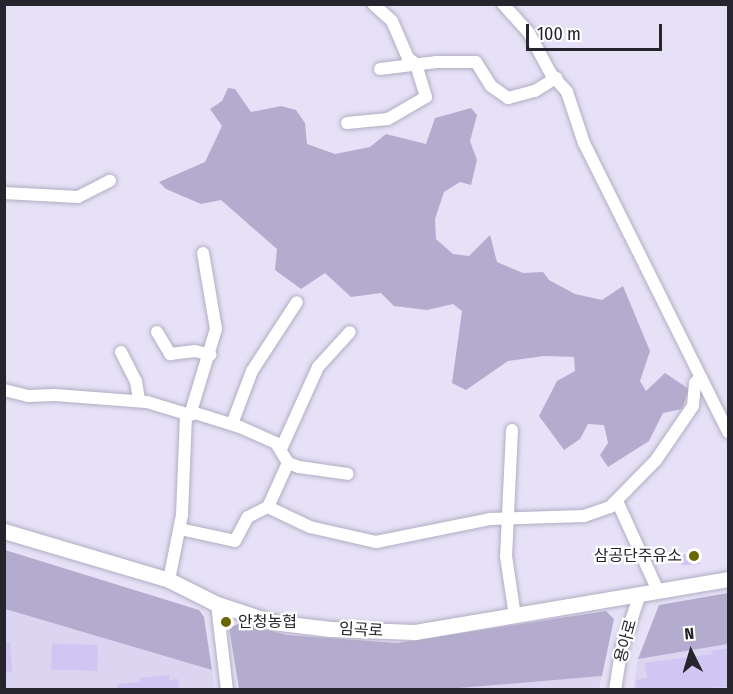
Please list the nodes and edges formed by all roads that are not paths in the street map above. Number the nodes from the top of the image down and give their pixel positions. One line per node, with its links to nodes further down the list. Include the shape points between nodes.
1 (373, 4): 3 (street, via 392,21 408,58)
2 (503, 4): 5 (street, via 529,33)
3 (416, 64): 4 (street); 5 (street, via 476,62 491,86 508,98 527,94); 6 (street, via 426,97 388,119)
4 (380, 69)
5 (556, 78): 15 (street, via 567,92 584,143)
6 (347, 123)
7 (110, 181): 8 (street, via 78,197)
8 (4, 193)
9 (203, 253): 14 (street, via 216,329)
10 (297, 302): 19 (street, via 252,371)
11 (157, 332): 14 (street, via 170,354 195,351)
12 (350, 332): 22 (street, via 318,367)
13 (121, 352): 17 (street, via 136,381)
14 (211, 355): 18 (street)
15 (700, 378): 21 (street); 25 (street, via 683,422 656,460)
16 (4, 390): 17 (street, via 28,396 55,394)
17 (139, 401): 18 (street)
18 (190, 415): 19 (street); 28 (street, via 183,421)
19 (232, 424): 22 (street)
20 (512, 430): 27 (street)
21 (729, 432)
22 (281, 449): 23 (street)
23 (288, 463): 24 (street); 26 (street)
24 (348, 474)
25 (617, 501): 27 (street, via 602,510 569,519); 32 (street)
26 (268, 507): 27 (street, via 310,527 364,543); 28 (street, via 248,517 236,541)
27 (509, 519): 35 (street, via 506,556)
28 (180, 529): 31 (street)
29 (4, 531): 31 (main road, 임곡로)
30 (729, 579): 32 (main road, 임곡로)
31 (169, 580): 34 (main road, 임곡로)
32 (658, 591): 33 (main road, 임곡로)
33 (639, 594): 35 (main road, 임곡로); 37 (street, 용아로, via 621,651)
34 (217, 604): 35 (main road, 임곡로, via 273,622 415,633); 36 (street)
35 (515, 616)
36 (227, 690)
37 (615, 690)

